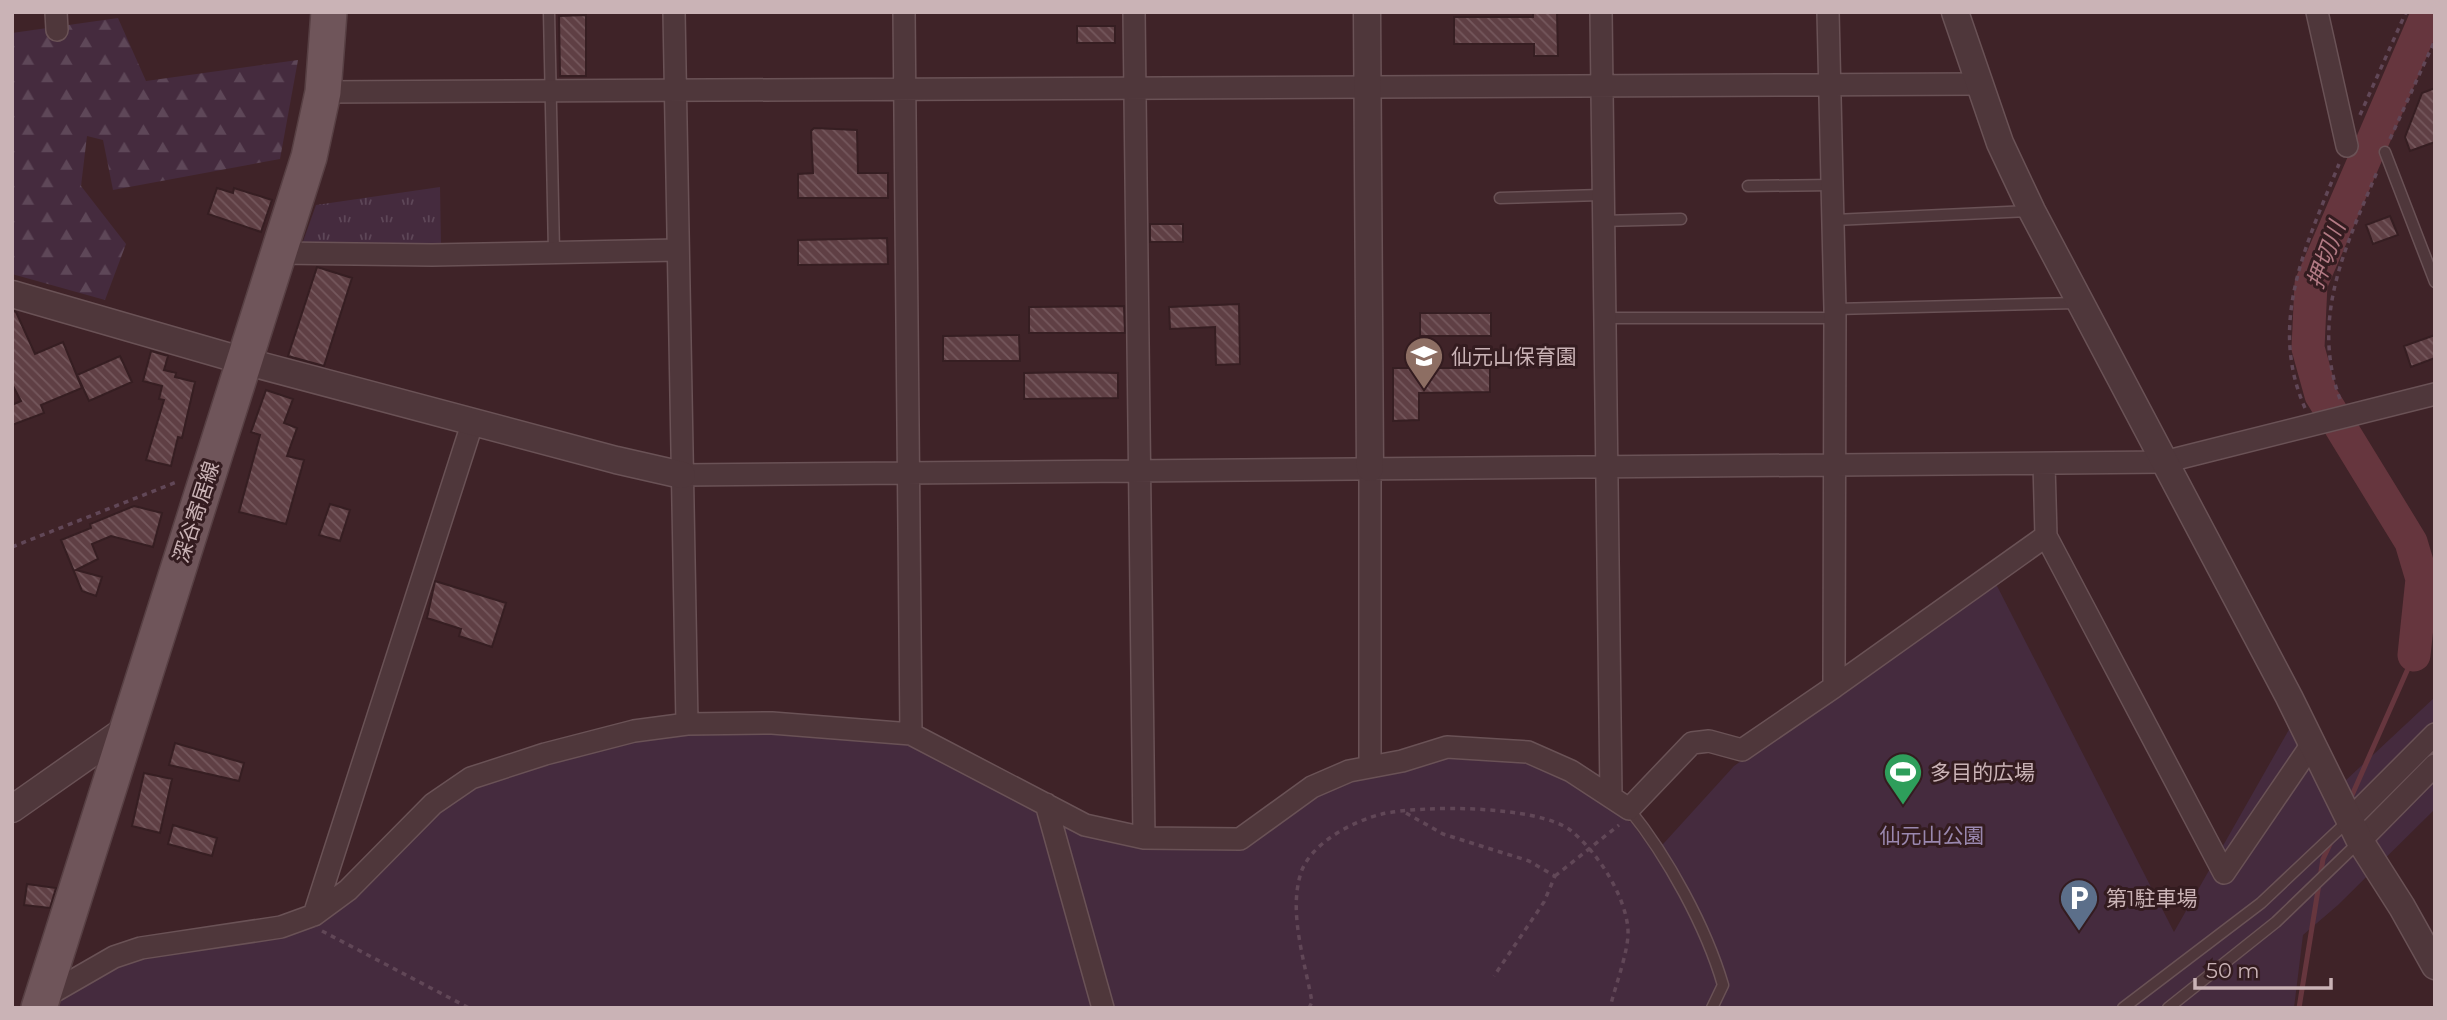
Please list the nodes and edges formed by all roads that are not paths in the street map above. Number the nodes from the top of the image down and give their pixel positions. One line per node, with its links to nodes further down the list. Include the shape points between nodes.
1 (329, 12): 19 (main road, 深谷寄居線)
2 (549, 12): 18 (lane)
3 (674, 12): 15 (street)
4 (904, 12): 16 (street)
5 (1134, 12): 14 (street)
6 (1367, 12): 17 (street)
7 (1601, 12): 13 (street)
8 (1828, 12): 11 (street)
9 (1955, 12): 12 (street)
10 (2318, 12): 20 (street)
11 (1831, 83): 12 (street); 13 (street); 22 (street)
12 (1977, 84): 26 (street)
13 (1600, 85): 17 (street); 24 (street)
14 (1135, 87): 16 (street); 17 (street); 47 (street)
15 (674, 89): 16 (street); 18 (street); 30 (street)
16 (905, 89): 46 (street)
17 (1367, 89): 45 (street)
18 (551, 90): 19 (street); 31 (lane)
19 (323, 92): 32 (main road, 深谷寄居線, via 309,158)
20 (2347, 146)
21 (2385, 152): 33 (lane)
22 (1833, 185): 23 (lane); 28 (street)
23 (1748, 186)
24 (1601, 195): 25 (lane); 29 (street)
25 (1500, 198)
26 (2032, 211): 28 (lane); 35 (street)
27 (1681, 219): 29 (lane)
28 (1834, 219): 36 (street)
29 (1601, 221): 37 (street)
30 (678, 250): 31 (street); 48 (street)
31 (554, 252): 32 (street)
32 (279, 253): 38 (main road, 深谷寄居線)
33 (2435, 282)
34 (12, 294): 38 (street)
35 (2080, 303): 36 (lane); 41 (street)
36 (1835, 313): 37 (lane); 43 (street)
37 (1603, 318): 44 (street)
38 (244, 361): 40 (street); 52 (main road, 深谷寄居線)
39 (2435, 394): 41 (street)
40 (473, 421): 48 (street); 64 (street)
41 (2164, 462): 42 (street); 55 (street)
42 (2044, 464): 43 (street); 49 (street)
43 (1834, 466): 44 (street); 50 (street)
44 (1606, 467): 45 (street); 58 (street)
45 (1370, 468): 47 (street); 57 (street)
46 (910, 472): 47 (street); 48 (street); 53 (street)
47 (1139, 472): 63 (street)
48 (682, 475): 51 (street)
49 (2046, 537): 50 (street); 55 (street, via 2224,873)
50 (1834, 687): 61 (street, via 1742,750 1709,741 1692,743)
51 (687, 724): 53 (street, via 772,723); 64 (street, via 634,731 471,778 433,804 348,890)
52 (126, 729): 60 (street); 66 (main road, 深谷寄居線)
53 (911, 734): 59 (street)
54 (2435, 734): 62 (street)
55 (2312, 744): 62 (street)
56 (2435, 765): 62 (street)
57 (1370, 766): 58 (street, via 1447,747 1528,752); 63 (street, via 1312,787 1240,839)
58 (1611, 796): 61 (street)
59 (1046, 804): 63 (street, via 1085,825); 67 (street)
60 (12, 809)
61 (1631, 811): 68 (lane, via 1713,949 1723,985)
62 (2355, 830): 65 (street); 69 (lane); 70 (lane, via 2276,922)
63 (1144, 838)
64 (308, 918): 66 (street, via 281,927 141,948 114,957)
65 (2435, 966)
66 (40, 1004)
67 (1103, 1008)
68 (1712, 1008)
69 (2123, 1008)
70 (2168, 1008)

